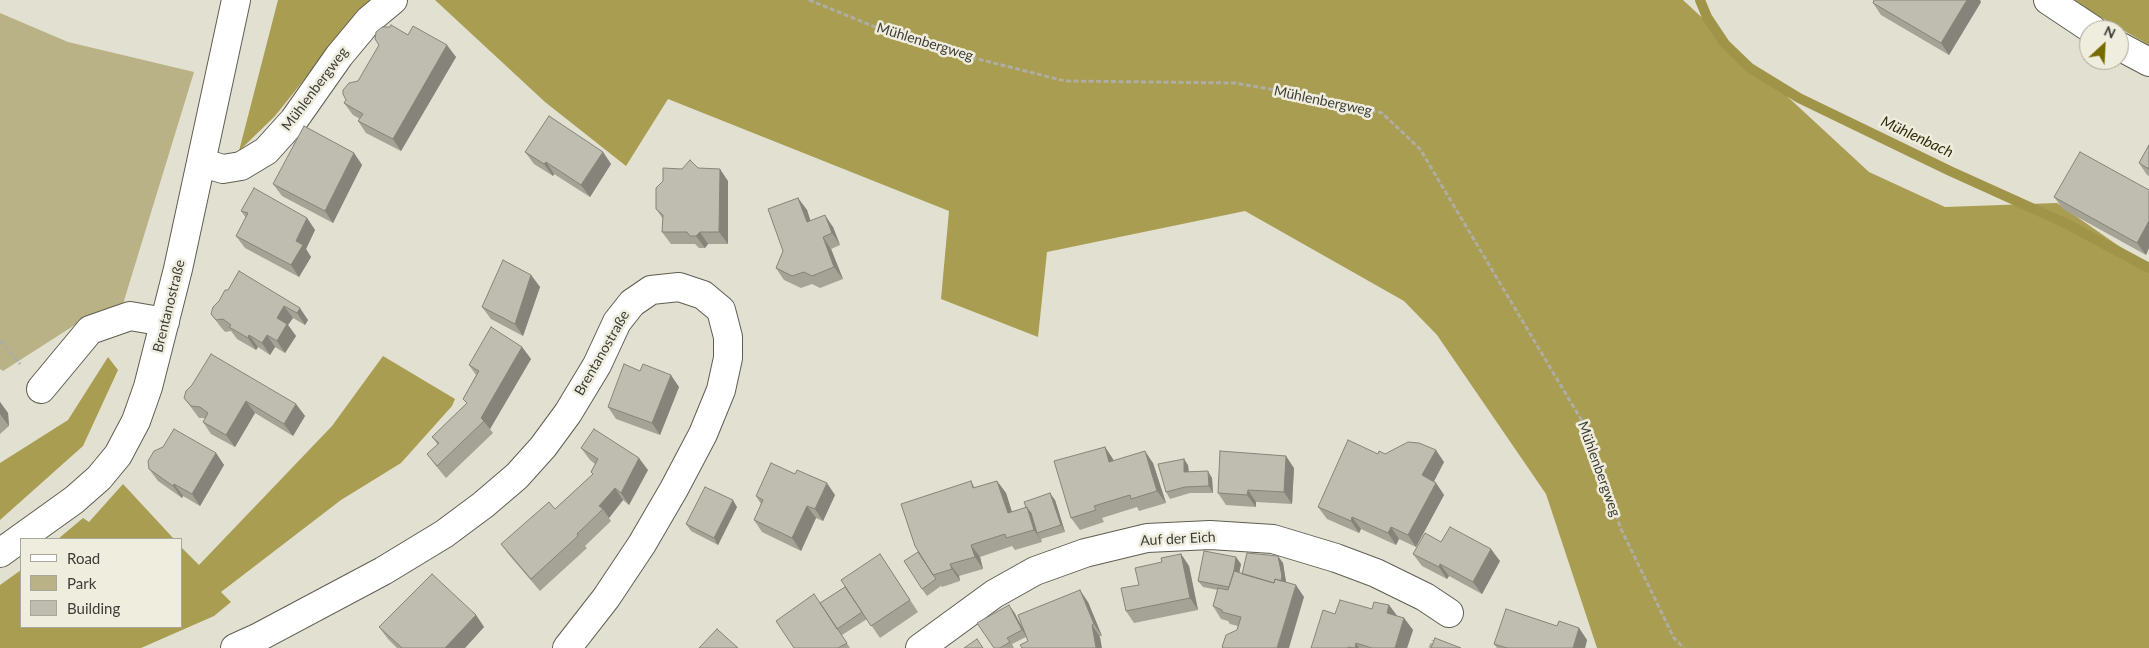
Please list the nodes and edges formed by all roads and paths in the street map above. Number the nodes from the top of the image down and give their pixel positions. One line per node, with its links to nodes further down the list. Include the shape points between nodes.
1 (236, 0): 8 (street, Brentanostraße)
2 (392, 0): 8 (street, Mühlenbergweg, via 369,20 294,120 266,151 241,166 223,169)
3 (809, 0): 18 (path, Mühlenbergweg, via 885,31 1065,81 1234,84 1306,95 1382,113 1420,149 1585,426 1621,528 1674,638)
4 (2048, 0): 5 (street)
5 (2079, 21)
6 (2129, 51): 7 (street)
7 (2149, 62)
8 (202, 163): 9 (street, Brentanostraße)
9 (165, 322): 10 (street, via 130,316 90,330); 11 (street, Brentanostraße, via 136,421 118,455 74,500)
10 (42, 389)
11 (21, 538)
12 (20, 539): 13 (street, Brentanostraße)
13 (0, 553)
14 (1449, 614): 17 (street, Auf der Eich, via 1425,597 1376,573 1273,539 1210,535 1147,538 1085,553 1035,571 994,594)
15 (235, 648): 16 (street, Brentanostraße, via 383,571 444,534 517,476 568,413 597,365 617,322 632,303 651,290 679,287 703,295 721,310 728,337 728,358 720,390 703,434 642,544)
16 (567, 648)
17 (920, 648)
18 (1684, 648)

